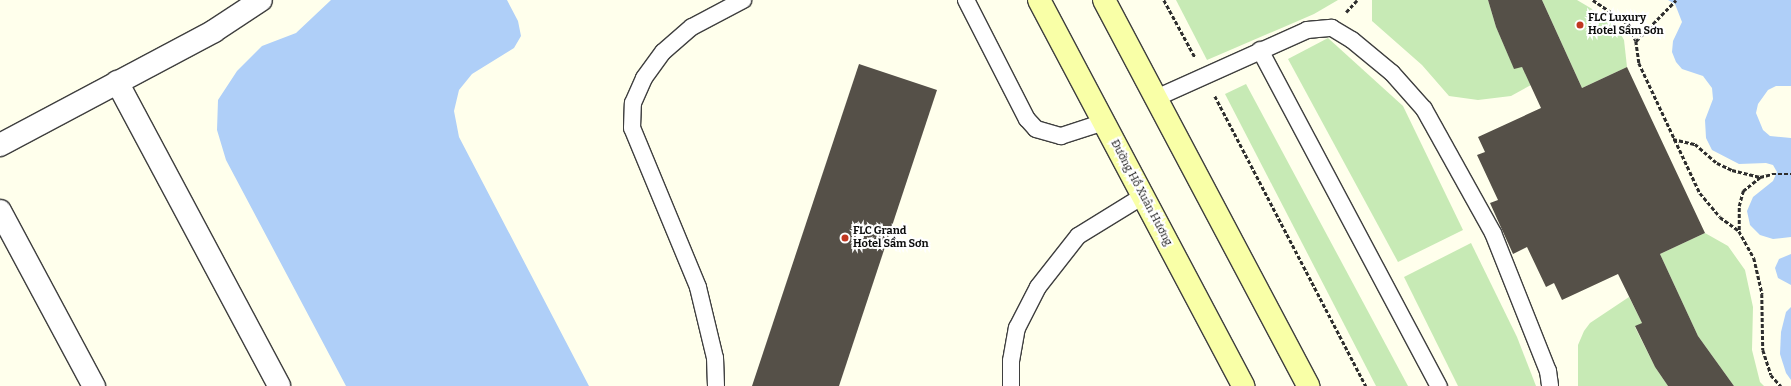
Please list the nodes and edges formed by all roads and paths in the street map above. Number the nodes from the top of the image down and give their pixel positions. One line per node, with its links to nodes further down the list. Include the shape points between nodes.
1 (261, 0): 12 (street, via 214,31)
2 (744, 0): 24 (lane, via 692,27 662,52 644,78 633,103 632,128 698,287 715,358)
3 (966, 0): 14 (lane, via 1027,119 1036,129 1061,136)
4 (1039, 0): 14 (main road, Đường Hồ Xuân Hương)
5 (1104, 0): 13 (main road)
6 (1164, 0): 11 (path)
7 (1593, 0): 9 (path, via 1626,22)
8 (1676, 0): 9 (path)
9 (1636, 41): 15 (path, via 1639,63)
10 (1260, 50): 11 (lane); 29 (lane); 30 (lane, via 1307,30 1332,28 1352,40 1392,73 1424,109 1493,233 1548,371)
11 (1205, 76): 13 (lane); 28 (path)
12 (117, 82): 16 (street); 23 (street)
13 (1156, 98): 27 (main road)
14 (1104, 122): 19 (main road, Đường Hồ Xuân Hương)
15 (1673, 139): 18 (path, via 1695,144 1718,163 1732,170); 21 (path, via 1700,193 1720,217)
16 (0, 145)
17 (1791, 174): 18 (path)
18 (1760, 177): 21 (path, via 1743,191 1739,206)
19 (1143, 196): 25 (lane, via 1078,236 1038,287 1017,328); 26 (main road, Đường Hồ Xuân Hương)
20 (0, 211): 22 (street)
21 (1739, 231): 31 (path, via 1754,258 1762,294 1763,350 1771,375)
22 (94, 386)
23 (279, 386)
24 (716, 386)
25 (1011, 386)
26 (1243, 386)
27 (1308, 386)
28 (1366, 386)
29 (1439, 386)
30 (1550, 386)
31 (1781, 386)

